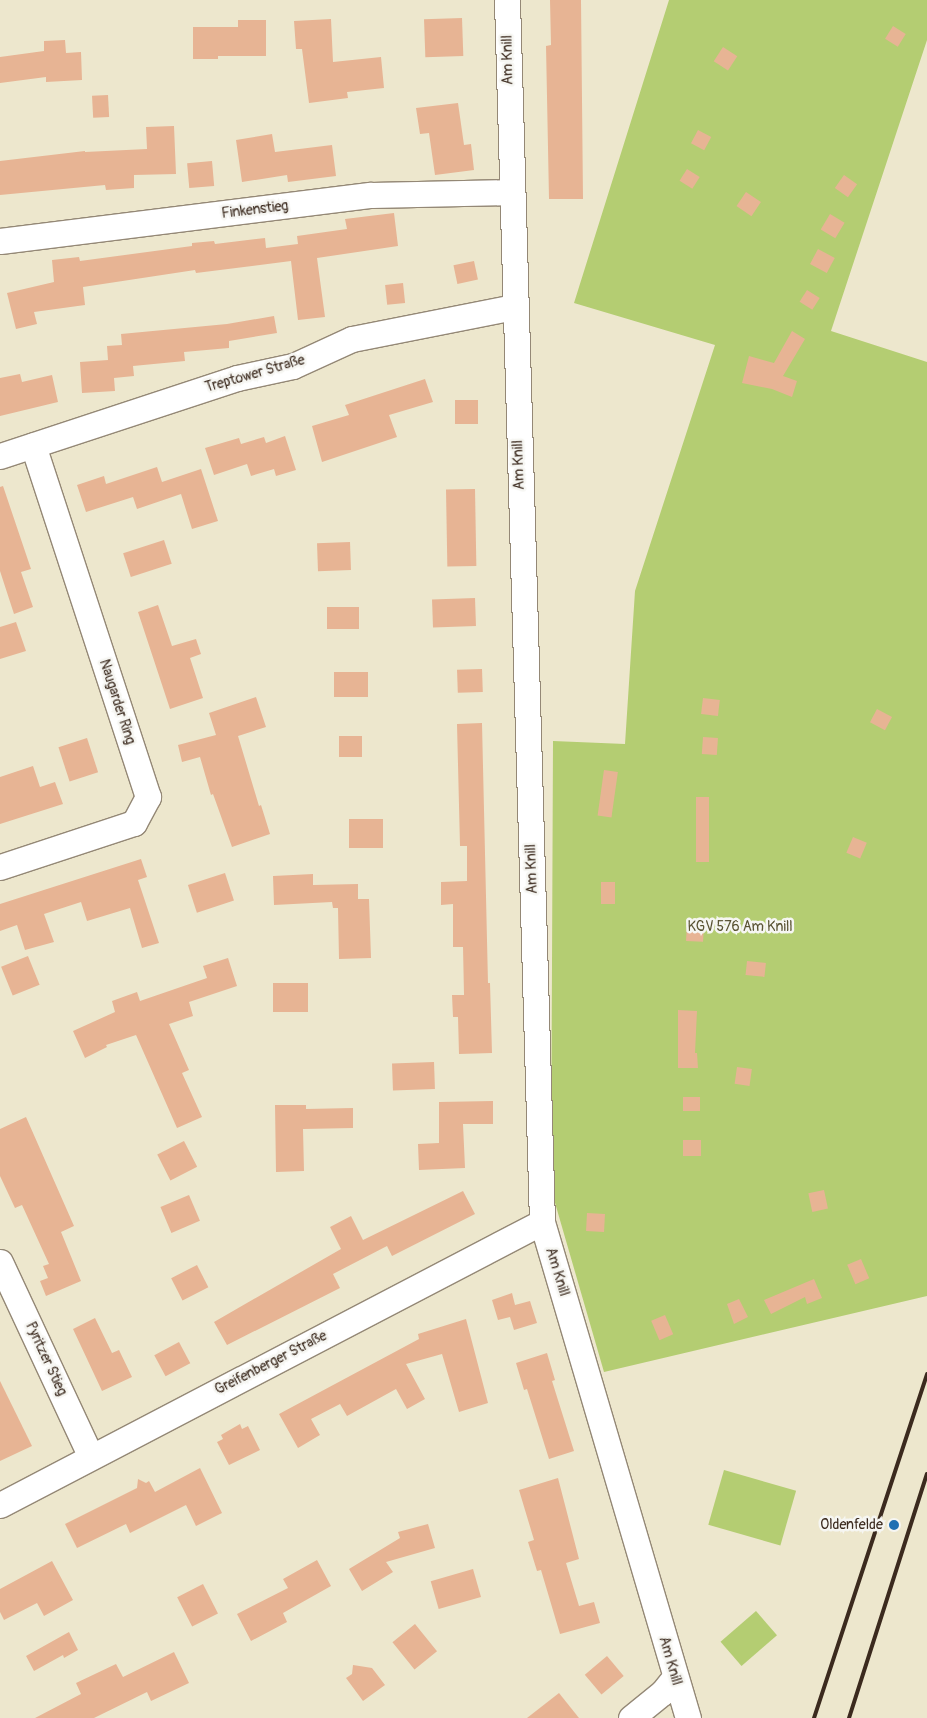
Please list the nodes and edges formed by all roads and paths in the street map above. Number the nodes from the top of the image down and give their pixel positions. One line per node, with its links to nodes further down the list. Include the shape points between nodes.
1 (507, 0): 2 (street, Am Knill)
2 (512, 192): 3 (street, Finkenstieg, via 371,195); 4 (street, Am Knill)
3 (0, 241)
4 (514, 307): 5 (street, Treptower Straße, via 352,340 293,366 237,378); 8 (street, Am Knill)
5 (33, 445): 6 (street, Treptower Straße); 7 (street, Naugarder Ring, via 148,797 134,823)
6 (0, 456)
7 (0, 867)
8 (542, 1222): 10 (street, Greifenberger Straße); 12 (street, Am Knill)
9 (0, 1262): 10 (street, Pyritzer Stieg)
10 (91, 1457): 11 (street, Greifenberger Straße)
11 (0, 1504)
12 (674, 1677): 13 (street, via 662,1694); 14 (street, Am Knill)
13 (631, 1718)
14 (688, 1718)

